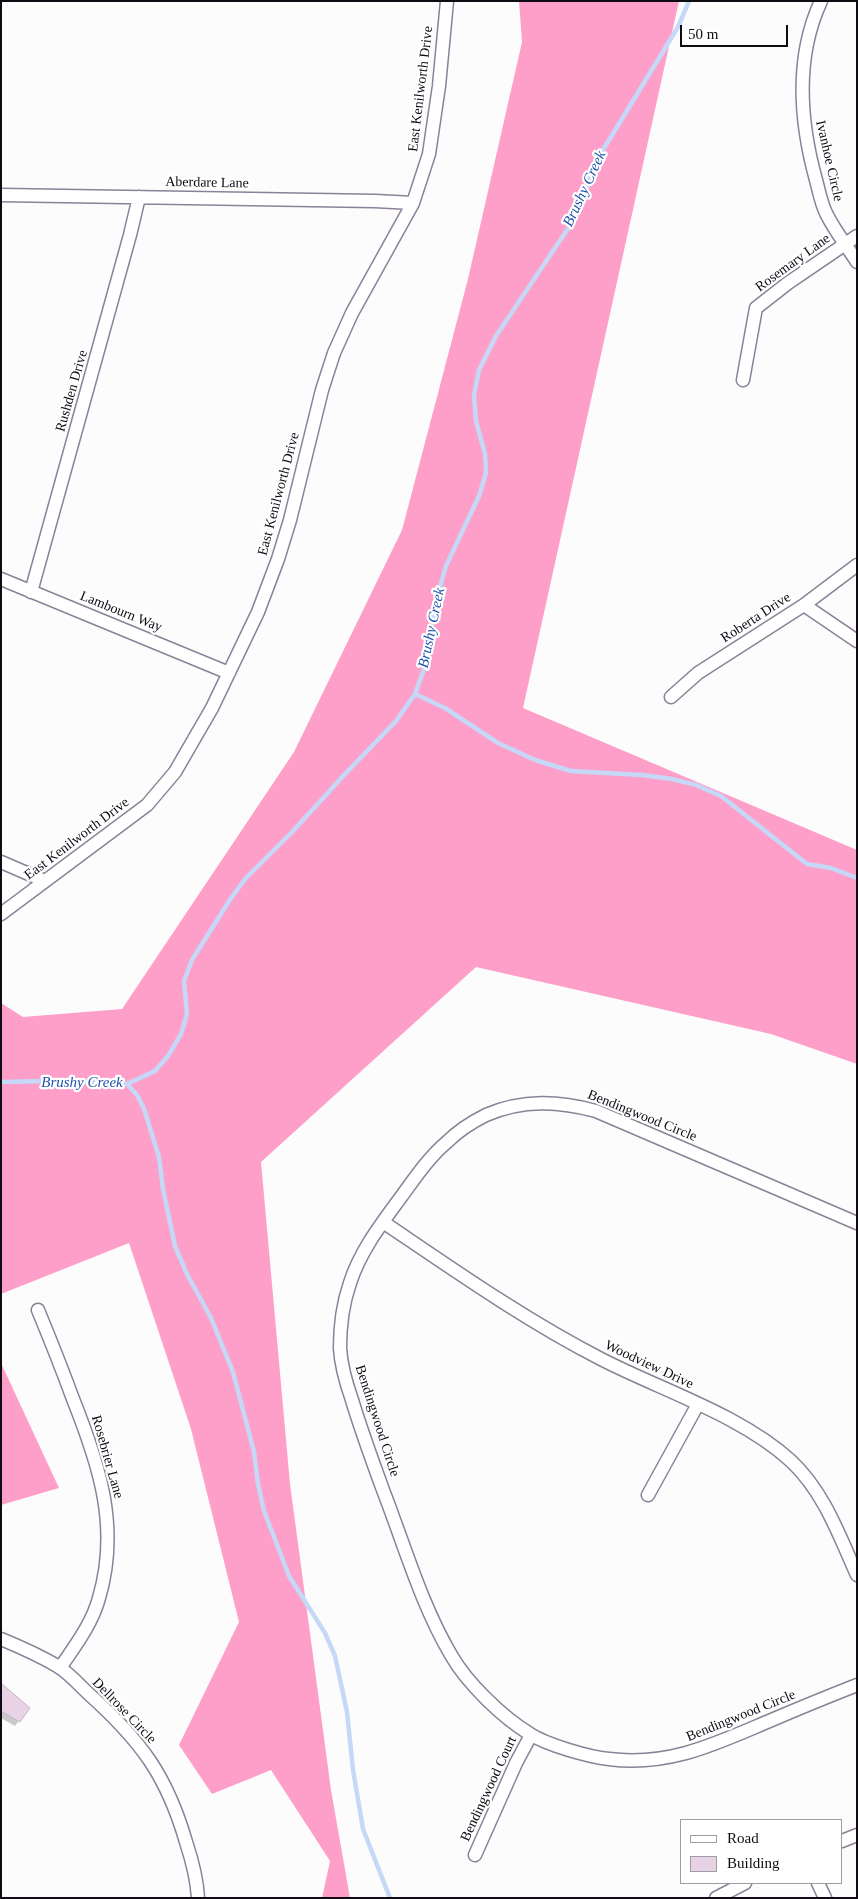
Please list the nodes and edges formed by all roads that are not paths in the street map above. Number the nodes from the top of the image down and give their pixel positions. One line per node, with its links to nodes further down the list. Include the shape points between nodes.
1 (447, 1): 5 (street, East Kenilworth Drive, via 434,133)
2 (821, 1): 7 (street, Ivanhoe Circle, via 806,49 802,84 804,114 808,146 825,212)
3 (1, 195): 4 (street, Aberdare Lane)
4 (139, 197): 5 (street, Aberdare Lane); 12 (street, Rushden Drive)
5 (413, 203): 15 (street, East Kenilworth Drive, via 352,313 334,353 278,559 258,612)
6 (857, 236): 7 (street, Rosemary Lane)
7 (845, 244): 8 (street, Ivanhoe Circle); 9 (street, Rosemary Lane, via 756,308)
8 (857, 262)
9 (743, 380)
10 (857, 566): 13 (street, Roberta Drive)
11 (1, 580): 12 (street, Lambourn Way)
12 (31, 592): 15 (street, Lambourn Way)
13 (804, 605): 14 (street); 16 (street, Roberta Drive, via 698,673)
14 (857, 641)
15 (229, 673): 18 (street, East Kenilworth Drive, via 189,748 160,792 134,816)
16 (671, 697)
17 (1, 862): 18 (street)
18 (45, 881): 19 (street, East Kenilworth Drive)
19 (1, 914)
20 (383, 1222): 21 (street, Bendingwood Circle, via 435,1153 459,1131 504,1108 549,1102 596,1111); 23 (street, Woodview Drive, via 558,1336); 29 (street, Bendingwood Circle, via 358,1262 350,1284 341,1326 344,1373 360,1428 430,1613 451,1655 478,1691)
21 (857, 1223)
22 (38, 1310): 27 (street, Rosebrier Lane, via 90,1443 106,1506 107,1553 99,1599 92,1618)
23 (698, 1404): 24 (street); 25 (street, Woodview Drive, via 771,1445 802,1472 827,1509)
24 (648, 1495)
25 (857, 1575)
26 (1, 1639): 27 (street, Dellrose Circle)
27 (60, 1668): 35 (street, Dellrose Circle, via 124,1728 156,1769 181,1823)
28 (857, 1685): 29 (street, Bendingwood Circle, via 710,1746 662,1759 607,1759 575,1752)
29 (531, 1735): 32 (street, Bendingwood Court)
30 (857, 1836): 31 (street)
31 (843, 1841)
32 (474, 1855)
33 (743, 1884): 36 (street)
34 (818, 1884): 37 (street)
35 (198, 1898)
36 (716, 1898)
37 (825, 1898)

